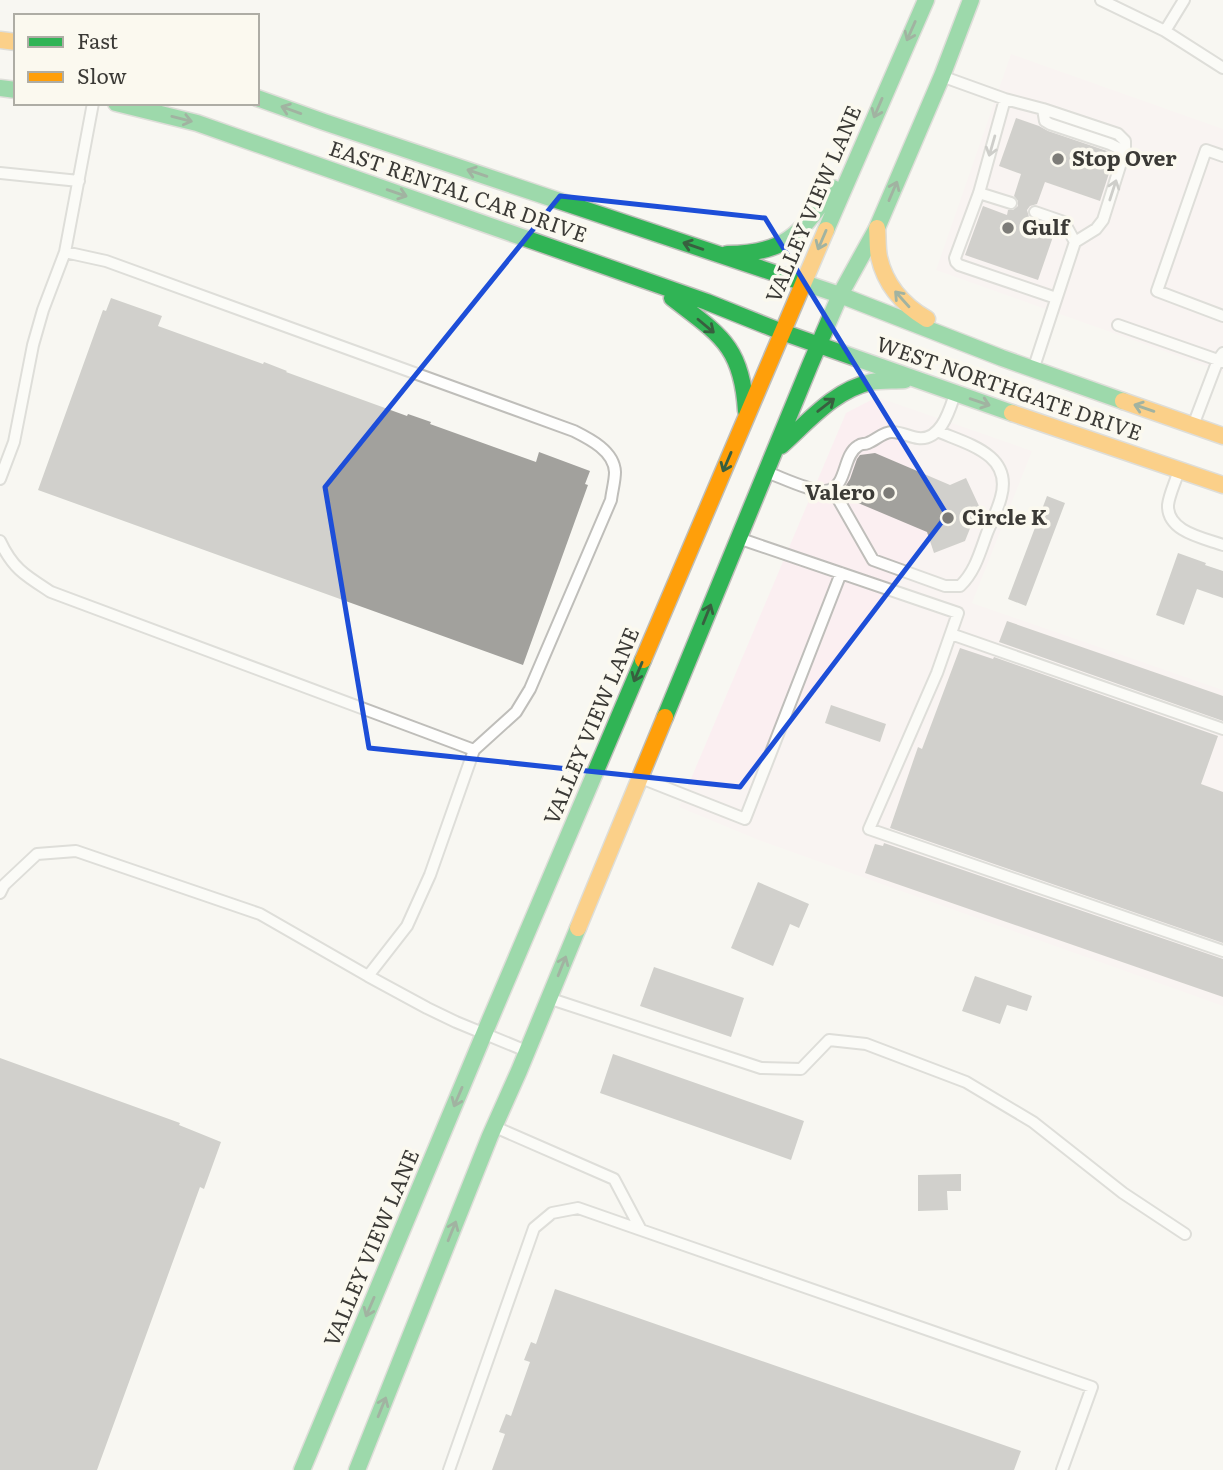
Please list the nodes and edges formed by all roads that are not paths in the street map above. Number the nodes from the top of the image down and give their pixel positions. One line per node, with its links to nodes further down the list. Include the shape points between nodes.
1 (926, 0): 12 (main road, VALLEY VIEW LANE, one-way to 12)
2 (971, 0): 7 (main road)
3 (1101, 0): 5 (lane)
4 (1184, 0): 5 (lane)
5 (1165, 31): 6 (lane)
6 (1223, 68)
7 (942, 76): 9 (lane); 19 (main road, one-way to 7)
8 (259, 99): 22 (main road, EAST RENTAL CAR DRIVE, one-way to 8)
9 (1005, 99): 16 (lane, one-way to 16); 20 (lane, one-way to 9, via 1103,220 1125,141 1118,134)
10 (93, 105): 15 (lane)
11 (124, 105): 23 (main road, EAST RENTAL CAR DRIVE, one-way to 23, via 197,123)
12 (858, 154): 22 (main road, via 791,238 775,248); 24 (main road, VALLEY VIEW LANE, one-way to 24)
13 (1223, 156): 27 (lane, via 1206,150 1157,291)
14 (0, 173): 15 (lane)
15 (79, 181): 21 (lane)
16 (979, 193): 17 (lane); 26 (lane, via 956,262 1019,280)
17 (1004, 205)
18 (1039, 217): 20 (lane, via 1064,222)
19 (877, 228): 25 (main road); 31 (main road, one-way to 19, via 917,314 897,295 878,255)
20 (1075, 243): 26 (lane)
21 (65, 252): 43 (lane, via 43,310 14,442); 52 (lane, via 106,261 573,431 606,451 615,470 611,500 530,689 516,712)
22 (719, 255): 24 (main road, EAST RENTAL CAR DRIVE)
23 (652, 283): 29 (main road, EAST RENTAL CAR DRIVE); 36 (main road, one-way to 36, via 729,345 743,374)
24 (804, 283): 25 (main road, EAST RENTAL CAR DRIVE); 29 (main road, VALLEY VIEW LANE)
25 (840, 295): 30 (main road); 31 (main road, WEST NORTHGATE DRIVE)
26 (1056, 298): 33 (lane)
27 (1223, 316)
28 (1118, 325): 32 (lane)
29 (782, 332): 30 (main road, WEST NORTHGATE DRIVE); 36 (main road, VALLEY VIEW LANE)
30 (819, 344): 34 (main road, WEST NORTHGATE DRIVE); 40 (main road)
31 (1002, 358): 33 (main road, WEST NORTHGATE DRIVE)
32 (1221, 359): 37 (lane)
33 (1033, 369): 37 (main road, WEST NORTHGATE DRIVE, one-way to 33)
34 (915, 380): 35 (main road, WEST NORTHGATE DRIVE); 40 (main road, one-way to 34, via 823,405 849,390 872,382)
35 (955, 394): 38 (lane); 41 (main road, WEST NORTHGATE DRIVE, one-way to 41)
36 (746, 419): 58 (main road, VALLEY VIEW LANE, one-way to 58)
37 (1194, 426): 39 (main road, WEST NORTHGATE DRIVE)
38 (937, 431): 45 (lane, via 919,439 887,432 859,445); 45 (lane, via 985,451 997,463 1004,481 971,575 960,586 945,586 873,560)
39 (1223, 436)
40 (775, 450): 42 (main road)
41 (1179, 470): 44 (main road, WEST NORTHGATE DRIVE); 48 (lane, via 1168,505 1171,519 1184,531)
42 (766, 472): 45 (lane, via 822,492); 46 (main road)
43 (0, 479)
44 (1223, 485)
45 (833, 490)
46 (738, 539): 49 (lane); 53 (main road, one-way to 46)
47 (0, 541): 52 (lane, via 23,575 51,592)
48 (1223, 545)
49 (841, 573): 50 (lane, via 958,613); 53 (lane, via 745,819)
50 (951, 634): 51 (lane); 55 (lane, via 869,829)
51 (1223, 729)
52 (474, 750): 56 (lane, via 407,926)
53 (640, 778): 57 (main road, one-way to 53)
54 (0, 893): 56 (lane, via 37,854 76,851 260,914)
55 (1223, 951)
56 (368, 976): 58 (lane)
57 (549, 998): 59 (main road); 62 (lane, via 761,1068 801,1069 829,1040 866,1044 966,1082 1033,1122 1123,1193)
58 (484, 1034): 59 (lane); 63 (main road, VALLEY VIEW LANE, one-way to 63)
59 (527, 1052): 60 (main road)
60 (494, 1127): 61 (lane, via 614,1179); 64 (main road, one-way to 60)
61 (641, 1230): 65 (lane, via 578,1208 552,1213 534,1228); 66 (lane, via 1092,1387)
62 (1185, 1234)
63 (302, 1470)
64 (357, 1470)
65 (449, 1470)
66 (1062, 1470)

